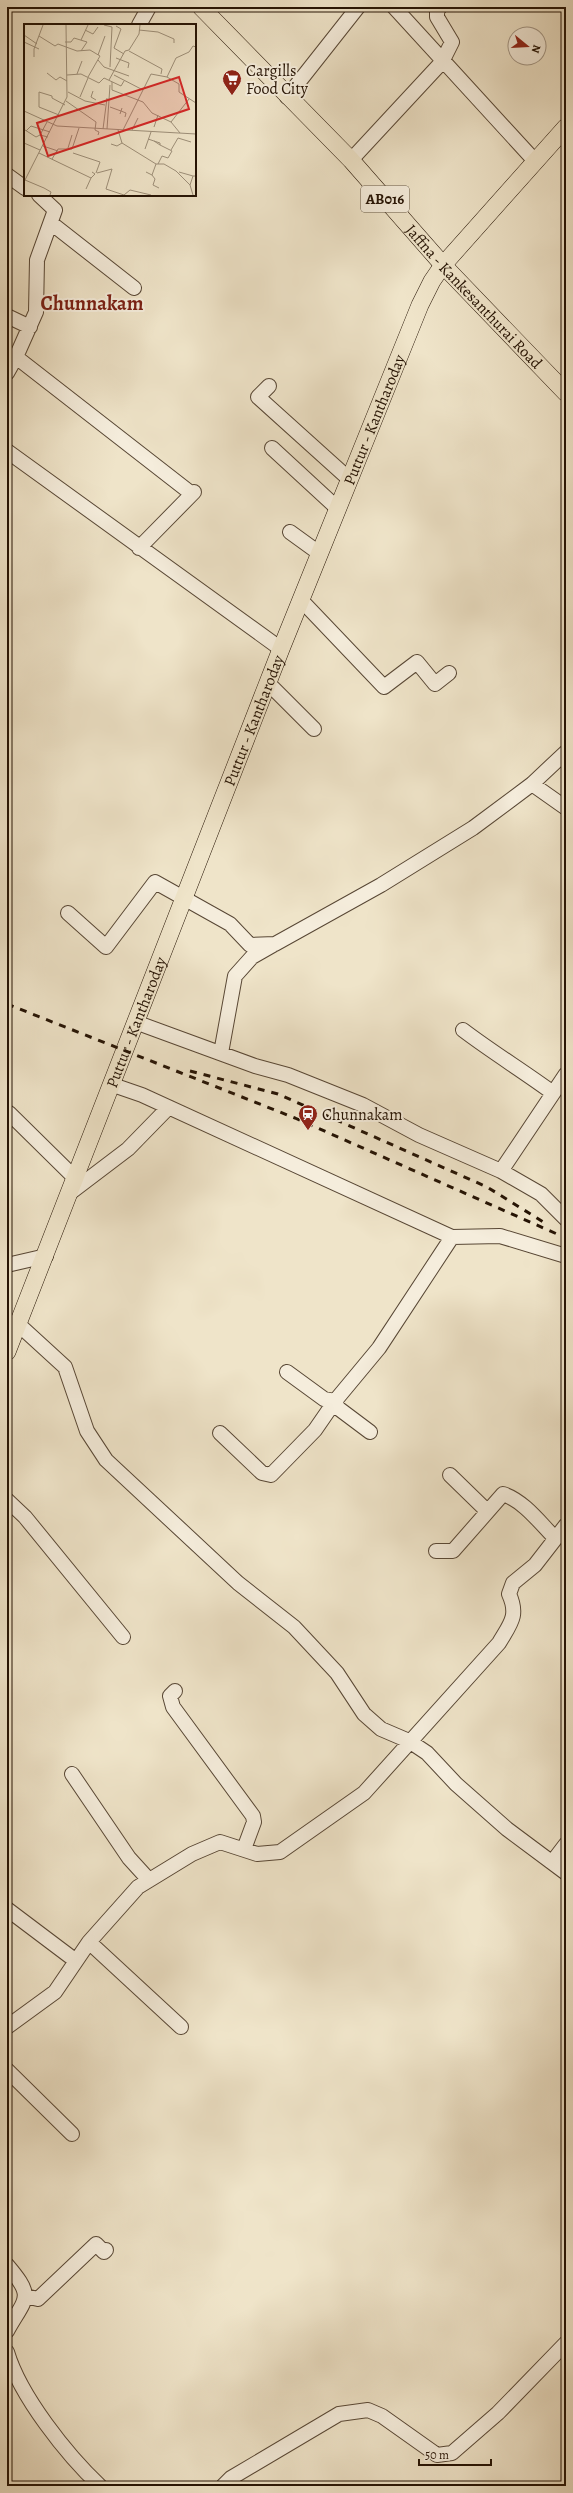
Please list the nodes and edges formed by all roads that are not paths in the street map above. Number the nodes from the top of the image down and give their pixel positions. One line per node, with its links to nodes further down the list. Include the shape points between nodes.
1 (149, 7): 6 (street)
2 (201, 7): 8 (main road, Jaffna - Kankesanthurai Road / AB016)
3 (358, 7): 8 (street)
4 (394, 7): 7 (street, via 415,28)
5 (440, 7): 7 (street, via 437,10 437,18 452,42)
6 (140, 24)
7 (442, 62): 10 (street); 11 (street)
8 (287, 97): 10 (main road, Jaffna - Kankesanthurai Road / AB016)
9 (566, 128): 11 (main road, Puttur - Kantharoday)
10 (350, 160): 16 (main road, Jaffna - Kankesanthurai Road / AB016)
11 (534, 160): 16 (main road, Puttur - Kantharoday)
12 (7, 175): 13 (street)
13 (24, 187)
14 (40, 196): 15 (street, via 55,210)
15 (52, 223): 17 (street); 19 (street, via 37,260 36,312)
16 (443, 265): 23 (main road, Jaffna - Kankesanthurai Road / AB016); 26 (main road, Puttur - Kantharoday, via 420,305)
17 (134, 288)
18 (7, 316): 19 (street)
19 (30, 327): 20 (street)
20 (16, 358): 21 (street); 29 (street, via 193,493)
21 (7, 372)
22 (269, 386): 26 (street, via 258,397)
23 (566, 393)
24 (272, 448): 27 (street)
25 (7, 451): 29 (street)
26 (349, 479): 27 (main road, Puttur - Kantharoday)
27 (337, 508): 30 (main road, Puttur - Kantharoday)
28 (290, 532): 30 (street)
29 (139, 548): 32 (street)
30 (319, 553): 31 (main road, Puttur - Kantharoday)
31 (301, 600): 32 (main road, Puttur - Kantharoday); 33 (street, via 384,688 417,662 435,684)
32 (281, 649): 34 (main road, Puttur - Kantharoday)
33 (449, 673)
34 (268, 683): 35 (street); 39 (main road, Puttur - Kantharoday)
35 (314, 729)
36 (566, 752): 37 (street)
37 (532, 784): 38 (street); 41 (street, via 473,828 381,885)
38 (566, 808)
39 (185, 900): 40 (street, via 155,882 106,947); 41 (street, via 230,924 250,945); 42 (main road, Puttur - Kantharoday)
40 (68, 913)
41 (275, 944): 44 (street, via 252,957 236,976)
42 (135, 1022): 44 (street); 46 (main road, Puttur - Kantharoday)
43 (463, 1030): 47 (street)
44 (221, 1053): 50 (street, via 288,1075 363,1105 419,1135)
45 (566, 1074): 47 (street)
46 (113, 1084): 48 (street); 51 (main road, Puttur - Kantharoday)
47 (552, 1093): 50 (street)
48 (168, 1108): 51 (street, via 128,1149); 53 (street)
49 (9, 1113): 51 (street)
50 (501, 1171): 52 (street, via 541,1194)
51 (73, 1185): 54 (main road, Puttur - Kantharoday)
52 (566, 1220)
53 (452, 1237): 55 (street, via 500,1236); 60 (street, via 379,1348)
54 (46, 1256): 56 (street); 57 (main road, Puttur - Kantharoday)
55 (566, 1256)
56 (7, 1265)
57 (18, 1324): 58 (main road, Puttur - Kantharoday); 71 (street, via 65,1367 87,1431 106,1460 238,1583 294,1627 337,1673 364,1714 381,1729)
58 (7, 1352)
59 (287, 1372): 60 (street, via 324,1399)
60 (335, 1401): 61 (street, via 315,1430 271,1475 262,1473); 62 (street, via 338,1408)
61 (220, 1432)
62 (370, 1432)
63 (450, 1475): 65 (street)
64 (7, 1500): 69 (street, via 25,1517)
65 (487, 1511): 67 (street, via 503,1494 511,1496); 68 (street, via 453,1551)
66 (566, 1525): 67 (street)
67 (555, 1538): 71 (street, via 535,1565 513,1583 509,1594 514,1606 513,1619 499,1643)
68 (436, 1551)
69 (123, 1637)
70 (175, 1691): 74 (street, via 170,1696 173,1707 253,1816 254,1822)
71 (410, 1741): 74 (street, via 364,1793 280,1852 257,1854); 75 (street, via 427,1752 456,1784 507,1829)
72 (72, 1774): 77 (street, via 129,1858)
73 (566, 1844): 75 (street)
74 (244, 1850): 77 (street, via 220,1842 192,1854)
75 (553, 1862): 76 (street)
76 (566, 1873)
77 (149, 1880): 79 (street, via 138,1887)
78 (7, 1909): 80 (street)
79 (89, 1942): 80 (street); 82 (street)
80 (76, 1961): 81 (street, via 55,1992)
81 (7, 2027)
82 (181, 2027)
83 (7, 2070): 84 (street)
84 (72, 2134)
85 (106, 2250): 87 (street, via 104,2252 96,2244 38,2299)
86 (7, 2265): 87 (street, via 24,2284)
87 (25, 2296): 88 (street, via 21,2311)
88 (7, 2332)
89 (566, 2342): 92 (street, via 498,2412 452,2453 437,2455 382,2416 368,2410 339,2414 231,2478)
90 (7, 2352): 91 (street, via 31,2401 76,2463)
91 (100, 2486)
92 (223, 2486)

